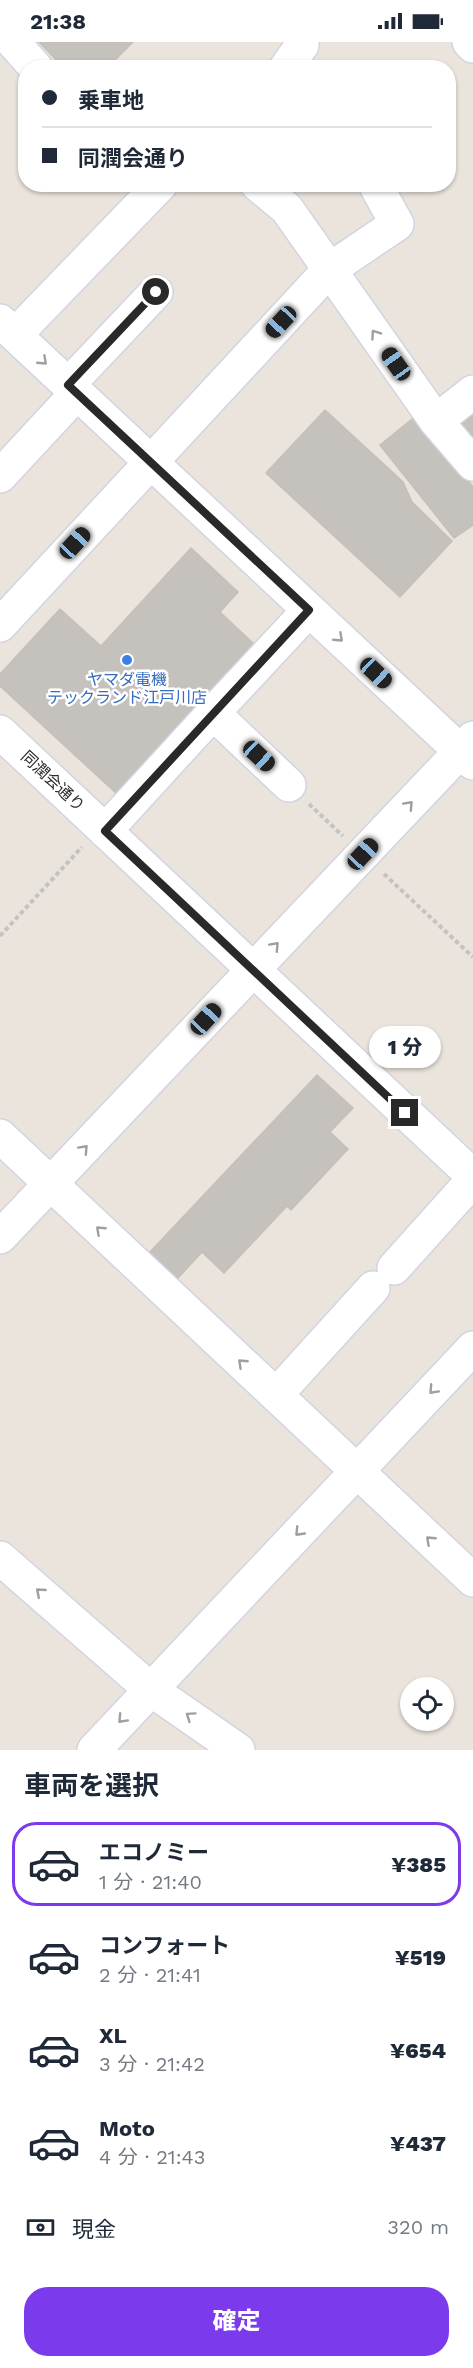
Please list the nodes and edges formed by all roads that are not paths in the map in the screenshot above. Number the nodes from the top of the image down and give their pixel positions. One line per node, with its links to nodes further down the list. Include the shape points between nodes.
1 (13, 42): 4 (street)
2 (469, 42): 3 (street)
3 (473, 46)
4 (29, 60)
5 (152, 192): 10 (street)
6 (267, 192): 8 (street, via 287,209)
7 (379, 192): 8 (street, via 397,224)
8 (329, 270): 13 (street, one-way to 8); 14 (street)
9 (156, 292): 11 (street)
10 (4, 325): 11 (street, one-way to 11)
11 (72, 389): 14 (street); 16 (street)
12 (473, 392): 13 (street)
13 (436, 421): 15 (street)
14 (151, 462): 17 (street); 18 (street)
15 (473, 465)
16 (0, 476)
17 (309, 610): 19 (street); 21 (street, one-way to 21)
18 (0, 625)
19 (213, 713): 22 (street); 23 (street)
20 (0, 732): 23 (street, 同潤会通り)
21 (469, 751): 24 (street, one-way to 21)
22 (289, 785)
23 (103, 829): 24 (street, 同潤会通り)
24 (253, 970): 26 (street, 同潤会通り); 27 (street, one-way to 24)
25 (0, 1136): 27 (street)
26 (473, 1178): 30 (street)
27 (51, 1184): 28 (street); 30 (street, one-way to 27)
28 (0, 1237)
29 (473, 1348): 31 (street, one-way to 31)
30 (276, 1395): 31 (street)
31 (357, 1472): 33 (street, one-way to 31); 34 (street, one-way to 34)
32 (0, 1558): 34 (street, one-way to 32)
33 (473, 1580)
34 (150, 1689): 35 (street, one-way to 35); 36 (street, one-way to 34)
35 (94, 1750)
36 (238, 1750)

